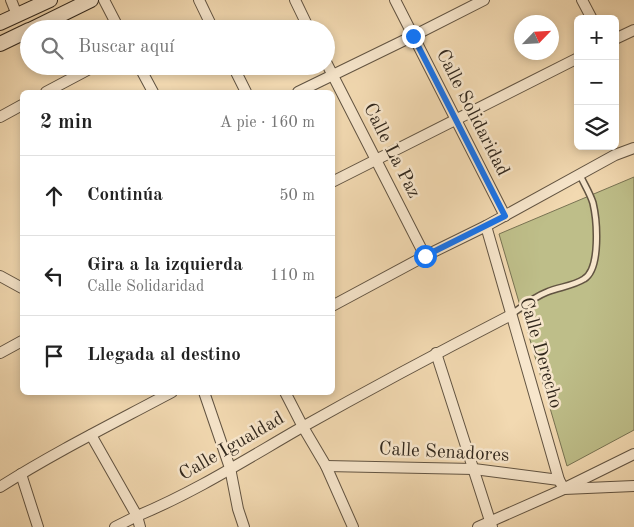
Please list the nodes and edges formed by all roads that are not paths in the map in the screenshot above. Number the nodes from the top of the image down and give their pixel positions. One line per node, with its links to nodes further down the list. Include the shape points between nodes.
1 (11, 0): 10 (street)
2 (50, 0): 10 (street)
3 (91, 0): 12 (street)
4 (104, 0): 13 (street)
5 (199, 0): 14 (street)
6 (295, 0): 15 (street)
7 (395, 0): 19 (street, Calle Solidaridad)
8 (484, 0): 19 (street)
9 (582, 0): 11 (street)
10 (17, 15): 16 (street)
11 (590, 15)
12 (50, 20)
13 (114, 20)
14 (209, 20)
15 (305, 20)
16 (0, 23)
17 (634, 30): 20 (street)
18 (20, 35): 21 (street)
19 (413, 36): 26 (street); 33 (street, Calle Solidaridad)
20 (619, 37)
21 (0, 44)
22 (574, 60): 33 (street)
23 (78, 75): 27 (street)
24 (144, 75): 28 (street)
25 (238, 75): 29 (street)
26 (333, 76): 30 (street); 35 (street, Calle La Paz)
27 (50, 90)
28 (152, 90)
29 (245, 90)
30 (302, 90)
31 (20, 106): 32 (street)
32 (0, 117)
33 (456, 120): 35 (street); 38 (street, Calle Solidaridad)
34 (634, 148): 36 (street)
35 (376, 160): 37 (street); 40 (street, Calle La Paz)
36 (580, 175): 38 (street); 44 (lane, via 589,192 595,218 592,268 584,280 545,293)
37 (335, 180)
38 (505, 216): 39 (street)
39 (486, 226): 40 (street); 44 (street, Calle Derecho)
40 (425, 256): 43 (street)
41 (0, 276): 42 (street)
42 (20, 287)
43 (335, 304)
44 (511, 315): 47 (street, Calle Igualdad); 58 (street, Calle Derecho)
45 (20, 342): 46 (street)
46 (0, 353)
47 (436, 353): 51 (street, Calle Igualdad); 56 (street)
48 (166, 395): 52 (street)
49 (205, 395): 55 (street)
50 (287, 395): 51 (street)
51 (303, 427): 54 (street); 55 (street, Calle Igualdad)
52 (91, 435): 57 (street); 61 (street)
53 (634, 454): 58 (street)
54 (326, 466): 56 (street, Calle Senadores); 66 (street)
55 (230, 468): 61 (street, Calle Igualdad); 65 (street)
56 (474, 468): 58 (street, Calle Senadores); 62 (street)
57 (21, 474): 60 (street); 63 (street)
58 (561, 484): 59 (street); 62 (street)
59 (634, 486)
60 (0, 487)
61 (138, 522): 64 (street, Calle Igualdad)
62 (491, 524): 67 (street)
63 (38, 527)
64 (115, 527)
65 (244, 527)
66 (353, 527)
67 (478, 527)

